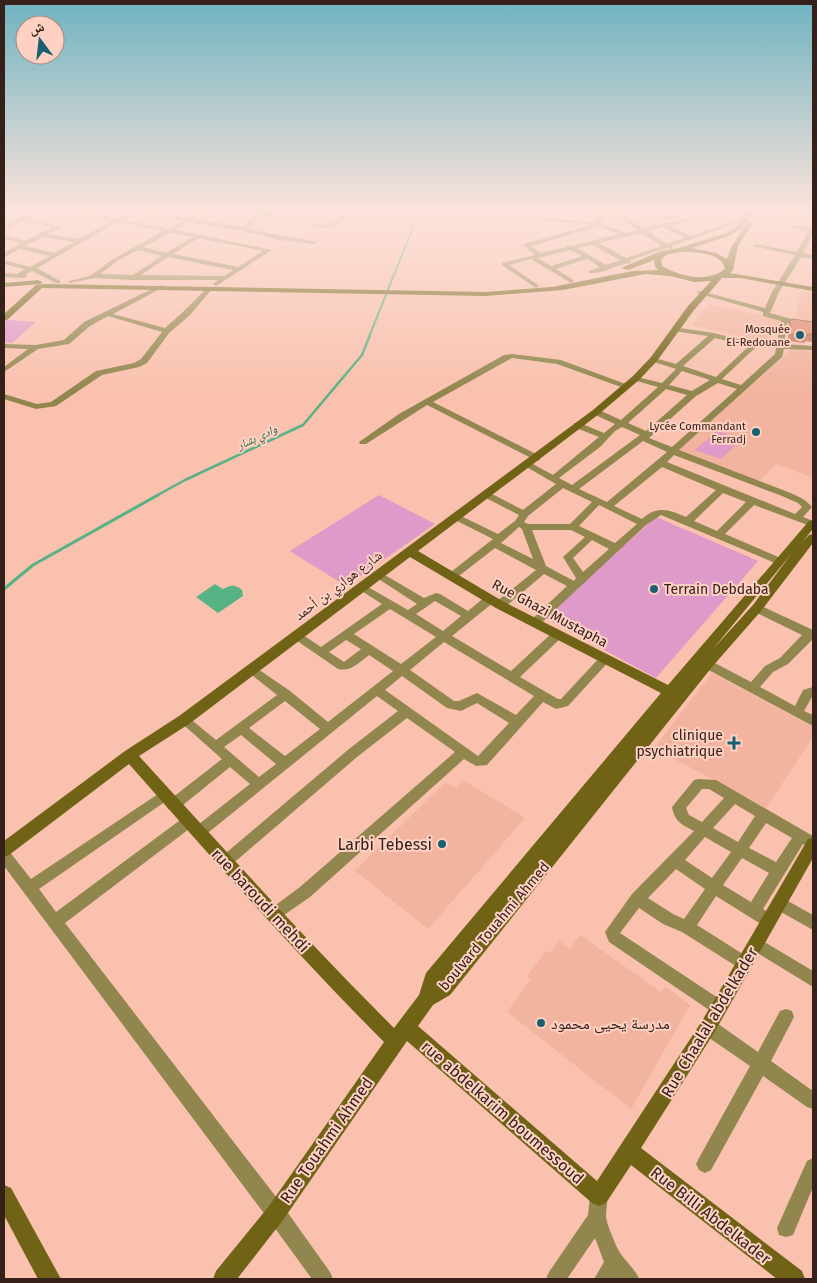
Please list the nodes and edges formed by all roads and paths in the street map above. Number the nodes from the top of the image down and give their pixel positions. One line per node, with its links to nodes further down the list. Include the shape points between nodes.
1 (27, 270): 17 (street)
2 (31, 270): 26 (street)
3 (101, 270): 18 (street)
4 (144, 270): 20 (street)
5 (239, 270): 21 (street)
6 (513, 270): 30 (street)
7 (553, 270): 23 (street)
8 (600, 270): 14 (street)
9 (618, 270): 23 (main road)
10 (665, 270): 16 (main road)
11 (726, 270): 19 (main road)
12 (736, 270): 24 (main road)
13 (789, 270): 24 (street)
14 (591, 272)
15 (4, 275): 17 (street)
16 (675, 275): 19 (main road, via 700,279); 34 (main road, via 637,272 556,289 521,292); 35 (main road)
17 (18, 276): 26 (street)
18 (93, 276): 20 (street); 25 (street); 27 (street)
19 (721, 276): 24 (main road); 35 (main road)
20 (132, 278): 22 (street)
21 (225, 278): 22 (street); 29 (street)
22 (171, 281): 27 (main road); 29 (main road)
23 (571, 281): 30 (main road)
24 (782, 281): 33 (main road); 36 (street)
25 (71, 282): 26 (main road); 27 (main road)
26 (42, 283): 28 (main road); 31 (main road); 32 (main road); 38 (main road)
27 (99, 283)
28 (4, 285)
29 (213, 286): 32 (main road); 34 (main road); 42 (street)
30 (536, 286): 34 (main road)
31 (4, 288)
32 (160, 288): 37 (street)
33 (813, 288)
34 (437, 291)
35 (702, 295): 36 (street); 41 (main road, شارع هواري بن أحمد)
36 (768, 311): 39 (street, via 768,315)
37 (107, 314): 42 (street); 47 (street, via 87,324 66,342)
38 (4, 318)
39 (785, 320): 40 (street); 46 (street, via 781,328)
40 (813, 326)
41 (676, 329): 43 (street); 49 (main road, شارع هواري بن أحمد)
42 (166, 331): 57 (street, via 144,361 100,373 52,404 36,407)
43 (714, 335): 44 (street); 50 (street)
44 (754, 345): 46 (street); 52 (street)
45 (4, 346): 47 (street)
46 (782, 346): 48 (street); 55 (street, via 779,355)
47 (36, 347): 51 (street)
48 (813, 348)
49 (654, 359): 50 (street); 53 (main road, شارع هواري بن أحمد)
50 (679, 368): 52 (street); 54 (street)
51 (4, 370)
52 (717, 380): 55 (street); 56 (street)
53 (632, 382): 54 (street); 58 (street, via 558,362 512,356); 59 (main road, شارع هواري بن أحمد)
54 (664, 386): 56 (street); 60 (street)
55 (741, 388): 65 (street)
56 (693, 394): 63 (street)
57 (4, 396)
58 (426, 402): 64 (street); 66 (street)
59 (596, 412): 60 (street); 61 (main road, شارع هواري بن أحمد)
60 (622, 424): 62 (street); 63 (street)
61 (578, 425): 62 (street); 66 (main road, شارع هواري بن أحمد)
62 (604, 436): 68 (street)
63 (644, 436): 65 (street); 71 (street)
64 (363, 442)
65 (673, 451): 67 (street); 77 (street, via 801,501 807,506)
66 (532, 461): 68 (street); 72 (main road, شارع هواري بن أحمد)
67 (661, 463): 70 (street); 75 (street)
68 (553, 479): 69 (street)
69 (562, 484): 71 (street); 78 (street)
70 (722, 489): 73 (street); 79 (street)
71 (573, 490): 74 (street)
72 (487, 495): 76 (main road, شارع هواري بن أحمد); 78 (street)
73 (753, 500): 77 (street); 83 (street)
74 (598, 501): 75 (street); 81 (street)
75 (608, 506): 80 (street)
76 (456, 517): 85 (street); 87 (main road, شارع هواري بن أحمد)
77 (797, 518): 82 (street)
78 (523, 521): 81 (street); 85 (street); 90 (street)
79 (688, 521): 80 (street, via 659,511); 83 (street)
80 (643, 523): 86 (street)
81 (573, 527): 84 (street)
82 (811, 533): 88 (main road, boulvard Touahmi Ahmed)
83 (719, 534): 89 (street)
84 (590, 537): 86 (street); 93 (street, via 568,557)
85 (497, 541): 90 (street); 92 (street)
86 (616, 548): 93 (street)
87 (409, 551): 91 (main road, شارع هواري بن أحمد); 92 (main road, Rue Ghazi Mustapha)
88 (801, 552): 89 (main road, boulvard Touahmi Ahmed); 98 (main road, boulvard Touahmi Ahmed)
89 (779, 561): 118 (main road, boulvard Touahmi Ahmed)
90 (542, 570): 93 (street); 95 (street)
91 (378, 574): 94 (main road, شارع هواري بن أحمد); 96 (street)
92 (451, 577): 95 (main road, Rue Ghazi Mustapha)
93 (578, 583): 101 (street)
94 (361, 586): 97 (street); 105 (main road, شارع هواري بن أحمد)
95 (495, 602): 100 (street); 101 (main road, Rue Ghazi Mustapha)
96 (424, 603): 99 (street); 100 (street, via 436,597)
97 (389, 604): 99 (street); 102 (street)
98 (757, 608): 103 (street); 110 (main road, boulvard Touahmi Ahmed)
99 (408, 615): 106 (street)
100 (469, 616): 106 (street)
101 (534, 623): 104 (main road, Rue Ghazi Mustapha)
102 (346, 634): 107 (street); 108 (street)
103 (812, 634): 114 (street, via 784,661 769,669)
104 (557, 635): 109 (main road, Rue Ghazi Mustapha); 113 (street)
105 (296, 636): 108 (street); 111 (main road, شارع هواري بن أحمد)
106 (442, 636): 112 (street); 113 (street)
107 (369, 649): 108 (street, via 344,666); 112 (street)
108 (321, 652)
109 (605, 659): 118 (main road, Rue Ghazi Mustapha); 119 (street, via 564,703 556,704)
110 (707, 664): 114 (street); 118 (main road, boulvard Touahmi Ahmed)
111 (252, 669): 117 (street); 122 (main road, شارع هواري بن أحمد)
112 (402, 670): 115 (street); 124 (street, via 454,706 461,706 477,697)
113 (511, 678): 119 (street)
114 (753, 688): 121 (street)
115 (377, 690): 120 (street); 126 (street)
116 (813, 691): 121 (street, via 807,693)
117 (286, 694): 125 (street); 126 (street)
118 (675, 695): 157 (main road, boulvard Touahmi Ahmed, via 608,788 444,989)
119 (541, 696): 124 (street)
120 (407, 711): 128 (street); 143 (street)
121 (796, 712): 123 (street)
122 (184, 720): 127 (street); 129 (main road, شارع هواري بن أحمد)
123 (813, 721)
124 (518, 722): 128 (street, via 482,761 476,761)
125 (241, 728): 127 (street); 131 (street)
126 (329, 729): 131 (street)
127 (215, 747): 130 (street)
128 (464, 752): 149 (street, via 305,892)
129 (130, 755): 134 (main road, rue baroudi mehdi); 140 (main road, شارع هواري بن أحمد)
130 (230, 760): 132 (street); 134 (street)
131 (284, 764): 132 (street)
132 (259, 784): 136 (street)
133 (732, 797): 135 (street); 137 (street); 137 (street, via 711,784 702,783 695,788 678,810 684,819)
134 (168, 800): 136 (main road, rue baroudi mehdi); 146 (street)
135 (764, 815): 138 (street); 139 (street)
136 (193, 827): 143 (main road, rue baroudi mehdi); 151 (street)
137 (704, 830): 139 (street); 142 (street)
138 (809, 847): 144 (street); 148 (main road, Rue Chaalal abdelkader)
139 (739, 849): 144 (street); 145 (street)
140 (4, 850)
141 (4, 855): 146 (street)
142 (675, 861): 145 (street); 147 (street)
143 (225, 862): 149 (main road, rue baroudi mehdi)
144 (777, 870): 150 (street)
145 (714, 887): 150 (street); 153 (street)
146 (29, 888): 151 (street)
147 (637, 899): 153 (street); 158 (street, via 612,934 674,974)
148 (779, 903): 150 (main road, Rue Chaalal abdelkader); 152 (street)
149 (274, 915): 161 (main road, rue baroudi mehdi)
150 (761, 916): 154 (main road, Rue Chaalal abdelkader)
151 (55, 922): 169 (street)
152 (813, 923)
153 (687, 927): 155 (street)
154 (756, 944): 155 (main road, Rue Chaalal abdelkader); 156 (street)
155 (744, 963): 158 (main road, Rue Chaalal abdelkader)
156 (813, 980)
157 (427, 999): 161 (main road, Rue Touahmi Ahmed)
158 (718, 1008): 160 (main road, Rue Chaalal abdelkader)
159 (786, 1017): 162 (street)
160 (708, 1026): 162 (street); 164 (main road, Rue Chaalal abdelkader)
161 (401, 1035): 168 (main road, rue abdelkarim boumessoud); 169 (main road, Rue Touahmi Ahmed)
162 (760, 1063): 163 (street); 165 (street)
163 (813, 1101)
164 (629, 1151): 168 (main road, Rue Chaalal abdelkader); 178 (main road, Rue Billi Abdelkader)
165 (705, 1164)
166 (813, 1167): 171 (street)
167 (4, 1195): 173 (main road)
168 (600, 1196): 170 (street)
169 (276, 1213): 174 (main road, Rue Touahmi Ahmed); 175 (street)
170 (597, 1218): 172 (street, via 608,1249); 176 (street)
171 (786, 1228)
172 (610, 1272): 177 (street)
173 (50, 1279)
174 (224, 1279)
175 (323, 1279)
176 (556, 1279)
177 (629, 1279)
178 (794, 1279)

